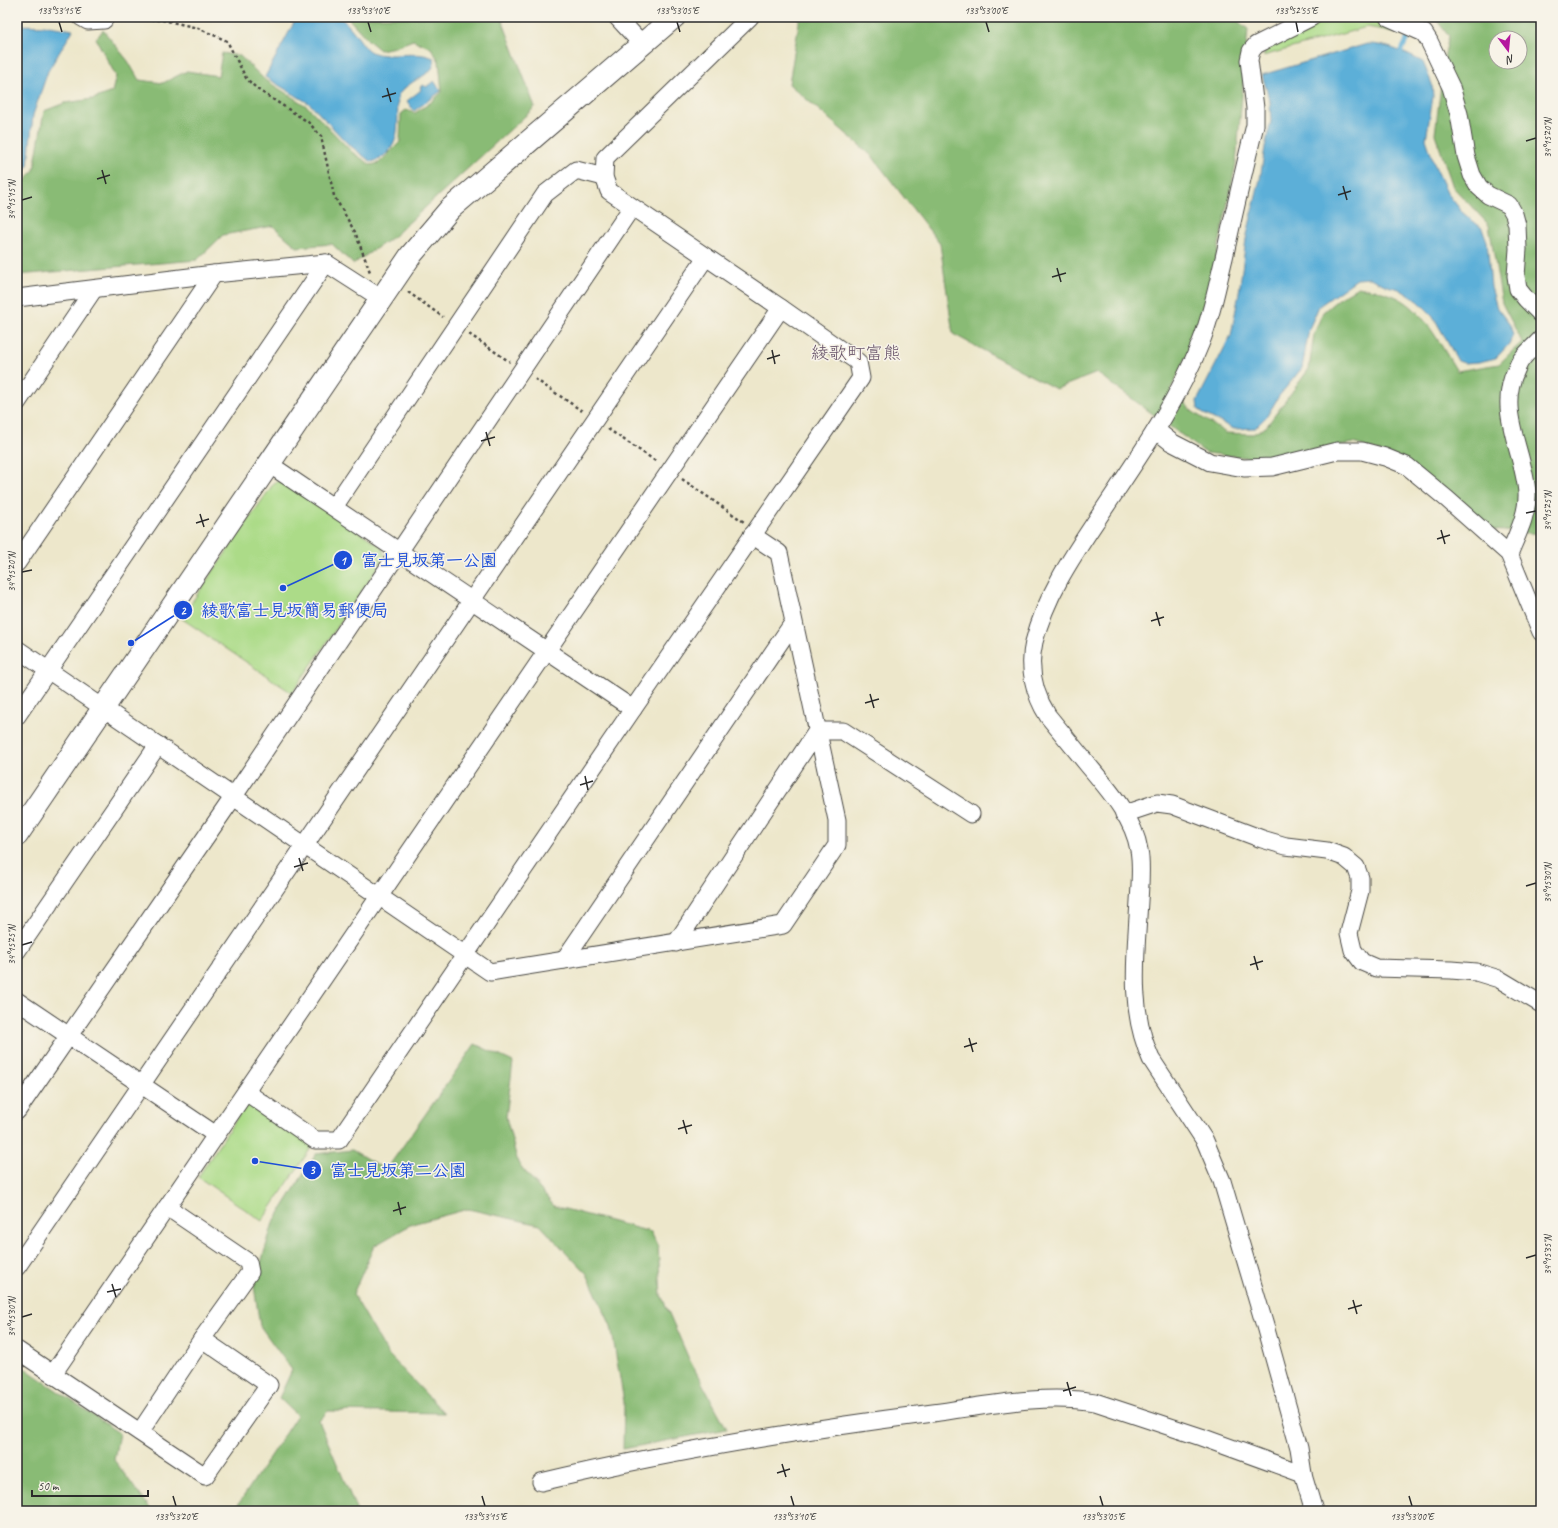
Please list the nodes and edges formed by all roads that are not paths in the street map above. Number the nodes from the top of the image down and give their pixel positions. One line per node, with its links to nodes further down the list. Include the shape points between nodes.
1 (81, 17): 7 (street, via 88,21)
2 (617, 17): 8 (street)
3 (674, 17): 8 (street)
4 (750, 17): 9 (street, via 605,158)
5 (1312, 17): 21 (street, via 1256,45 1252,51 1249,60 1255,125 1217,288 1202,341 1182,385)
6 (1388, 17): 18 (street, via 1424,33 1429,40 1451,87 1472,175 1479,187 1509,205 1514,214 1517,225 1518,289)
7 (104, 20)
8 (642, 44): 15 (street, via 450,209 411,255)
9 (604, 178): 10 (street, via 609,191); 23 (street, via 576,170 545,194)
10 (632, 206): 11 (street); 25 (street)
11 (706, 257): 17 (street); 28 (street)
12 (326, 263): 13 (street); 15 (street); 33 (street)
13 (214, 274): 14 (street); 27 (street)
14 (94, 289): 16 (street); 20 (street)
15 (387, 291): 22 (street)
16 (17, 298)
17 (781, 308): 24 (street, via 858,362 861,378); 32 (street)
18 (1541, 314)
19 (1541, 339): 26 (street, via 1521,360 1511,380 1509,414 1527,494 1525,514)
20 (17, 403)
21 (1156, 430): 26 (street, via 1172,442 1210,462 1244,468 1272,467 1337,451 1362,451 1385,457 1408,466); 41 (street, via 1067,564 1053,591 1034,643 1032,666 1032,678 1040,704 1115,797)
22 (270, 464): 23 (street); 34 (street)
23 (334, 507): 25 (street)
24 (754, 533): 29 (street, via 779,553); 35 (street)
25 (399, 551): 28 (street); 39 (street)
26 (1509, 554): 30 (street)
27 (17, 563)
28 (472, 600): 32 (street); 43 (street)
29 (793, 623): 37 (street); 48 (street)
30 (1541, 632)
31 (17, 649): 33 (street)
32 (545, 650): 35 (street); 44 (street)
33 (48, 670): 34 (street); 36 (street)
34 (104, 708): 38 (street); 42 (street)
35 (633, 709): 47 (street)
36 (17, 716)
37 (818, 732): 40 (street, via 843,731); 45 (street); 45 (street, via 837,820 837,845 825,864 783,925)
38 (158, 745): 39 (street); 46 (street)
39 (234, 796): 43 (street); 51 (street)
40 (971, 814)
41 (1124, 814): 50 (street, via 1157,803 1172,805 1262,839 1286,846 1327,851 1344,857 1356,867 1360,878 1360,891 1349,933 1353,950 1362,962 1376,968 1476,972 1498,980); 62 (street, via 1131,825 1139,849 1140,885 1134,980 1145,1046 1205,1141 1222,1180 1267,1333)
42 (17, 835)
43 (305, 845): 44 (street); 52 (street)
44 (379, 896): 47 (street); 53 (street)
45 (676, 942): 48 (street)
46 (17, 951)
47 (466, 956): 48 (street, via 490,972); 53 (street, via 339,1140 315,1140)
48 (564, 960)
49 (17, 1001): 51 (street)
50 (1541, 1004)
51 (68, 1036): 52 (street); 54 (street)
52 (141, 1085): 55 (street); 57 (street)
53 (246, 1092): 55 (street)
54 (17, 1111)
55 (216, 1135): 56 (street)
56 (167, 1207): 58 (street, via 248,1262 250,1272); 60 (street)
57 (17, 1267)
58 (202, 1339): 61 (street); 61 (street, via 269,1385 205,1476)
59 (17, 1350): 60 (street)
60 (53, 1374): 61 (street)
61 (140, 1432)
62 (1304, 1474): 63 (street, via 1201,1436 1095,1402 1078,1399 1039,1399 860,1422 744,1441 605,1466); 64 (street)
63 (541, 1482)
64 (1314, 1511)

